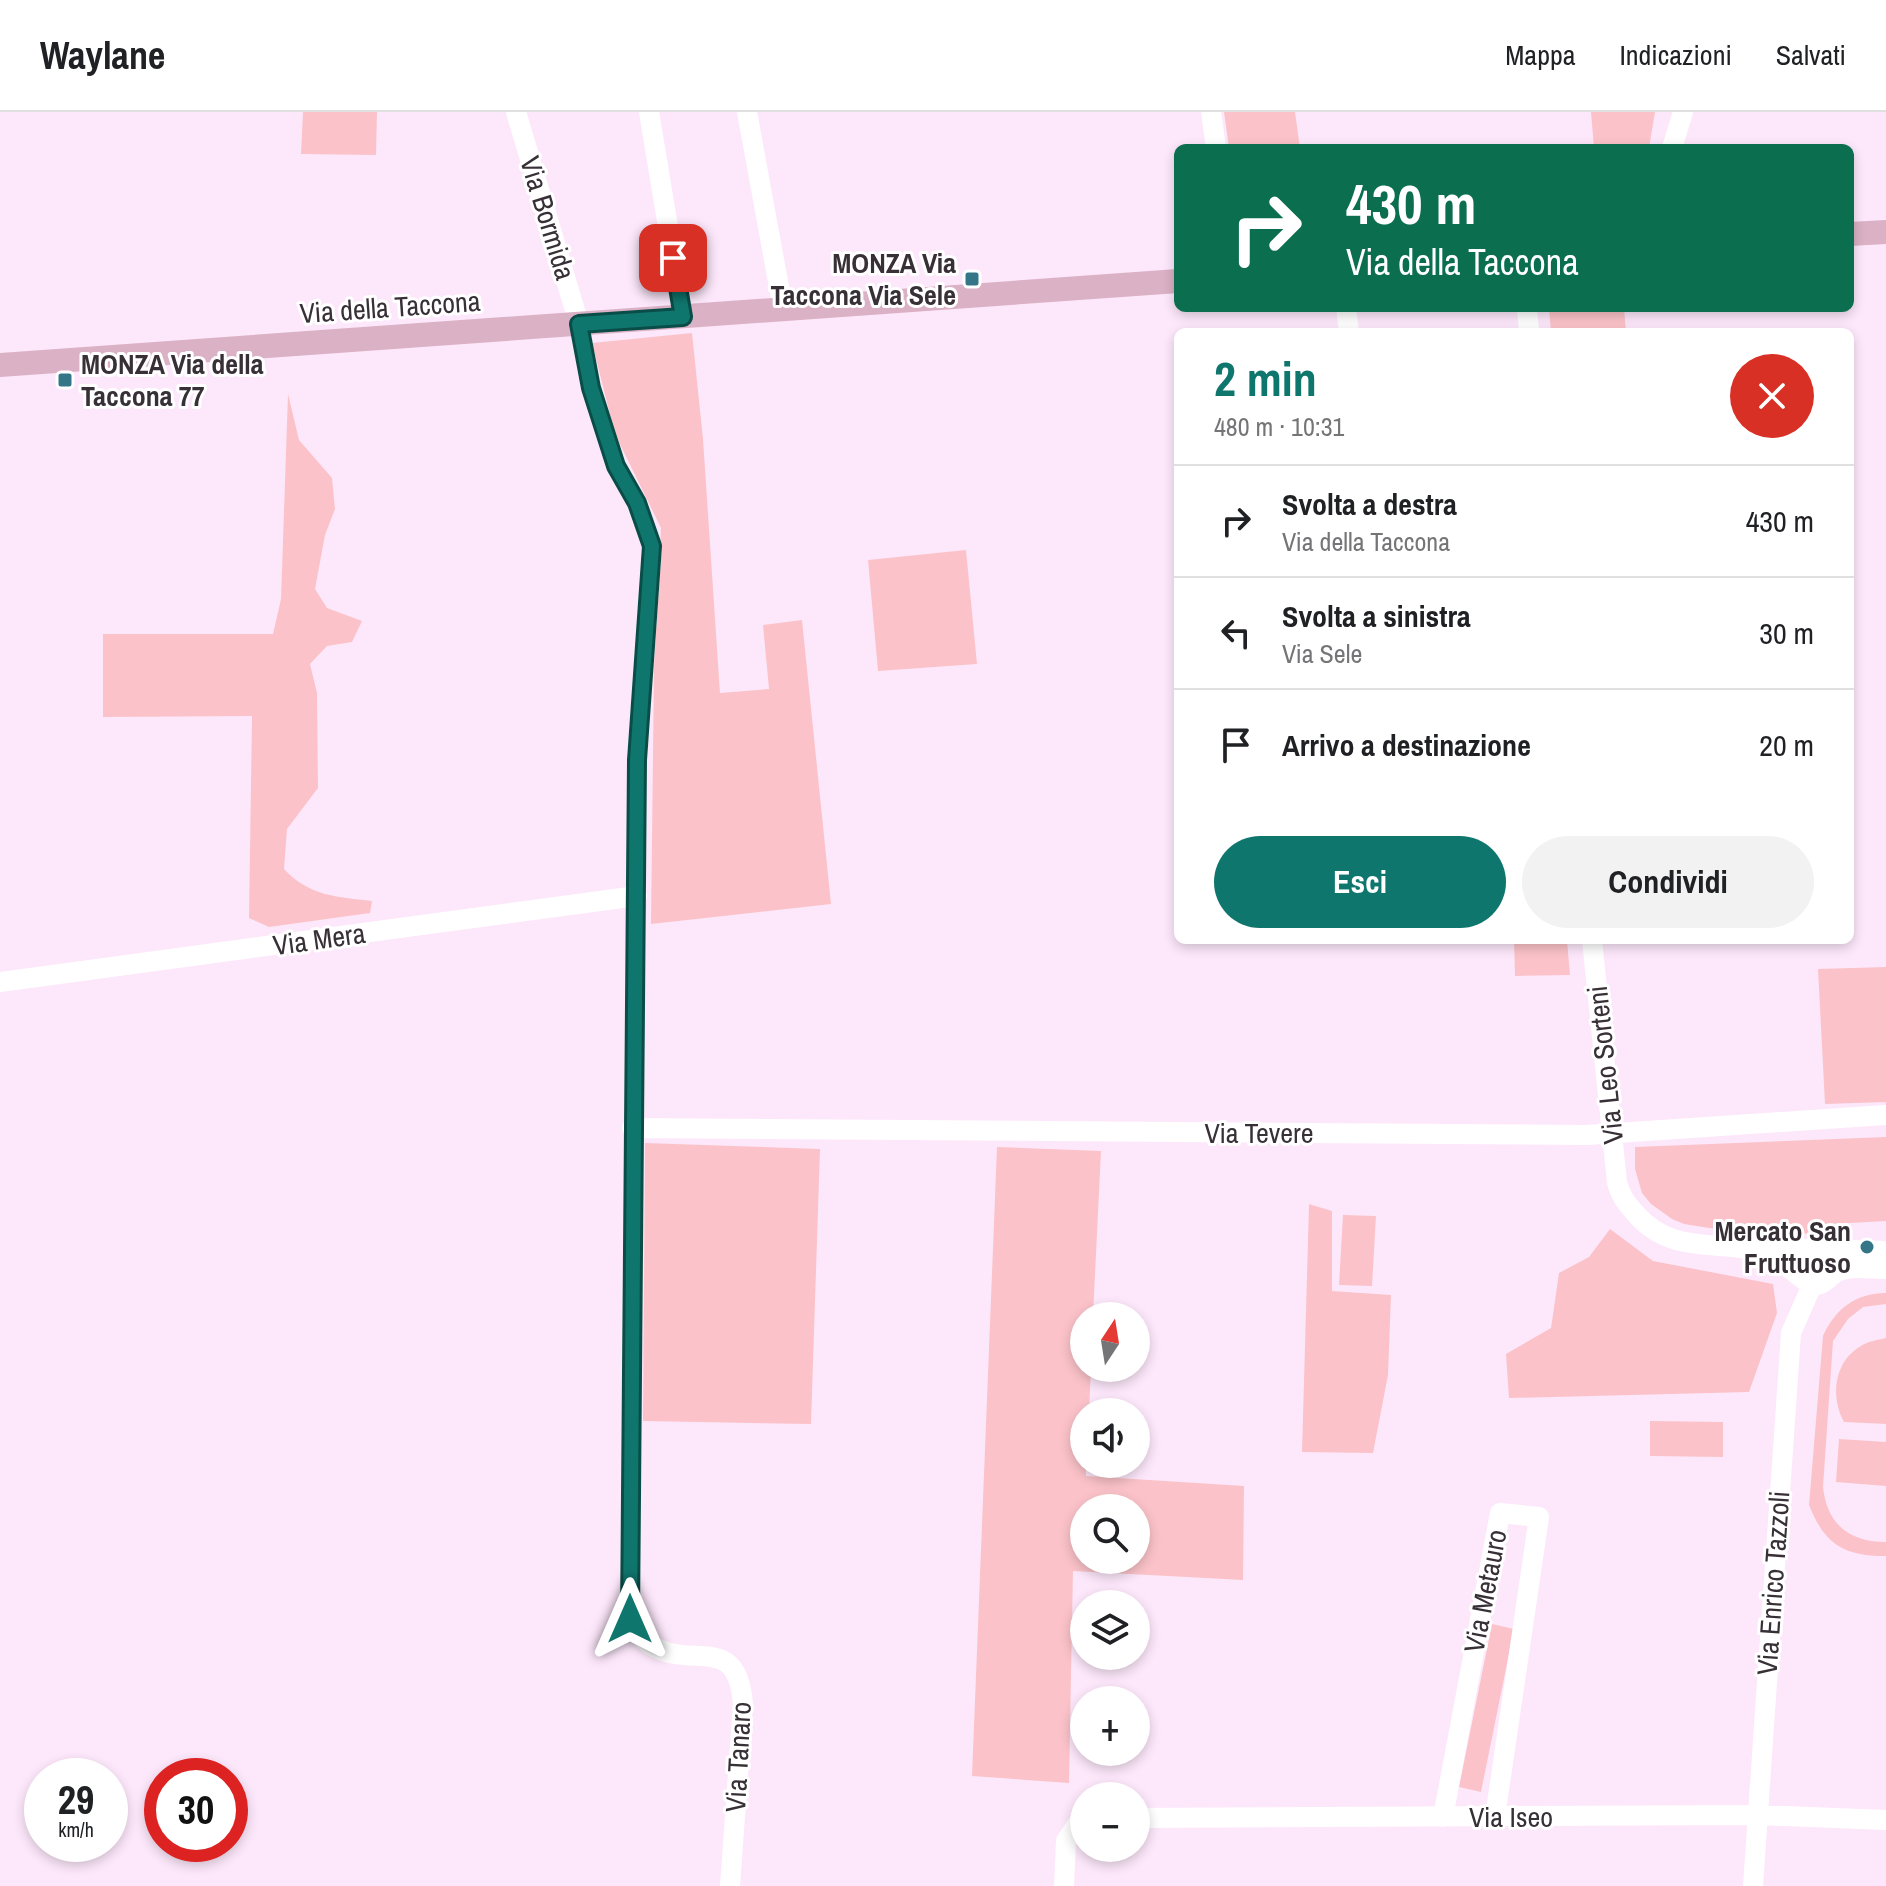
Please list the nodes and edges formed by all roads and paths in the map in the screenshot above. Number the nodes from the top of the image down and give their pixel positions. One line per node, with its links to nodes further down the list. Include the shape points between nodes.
1 (516, 112): 14 (street, Via Bormida)
2 (649, 112): 13 (street)
3 (747, 112): 12 (street)
4 (1211, 112): 6 (street)
5 (1683, 112): 7 (street); 8 (street)
6 (1215, 144)
7 (1673, 144)
8 (1688, 144)
9 (1886, 232): 10 (main road)
10 (1854, 234)
11 (1174, 281): 12 (main road, Via della Taccona)
12 (783, 309): 13 (main road, Via della Taccona)
13 (683, 317): 14 (main road, Via della Taccona)
14 (579, 324): 15 (main road, Via della Taccona); 16 (street, Via Tanaro, via 591,388 616,466 652,546 637,760)
15 (0, 365)
16 (637, 896): 18 (street, Via Mera); 20 (street, Via Tanaro)
17 (1592, 944): 21 (street, Via Leo Sorteni)
18 (0, 982)
19 (1886, 1115): 21 (street, Via Tevere)
20 (632, 1128): 21 (street, Via Tevere); 33 (street, Via Tanaro, via 630,1619 655,1648 721,1659 736,1670 742,1686)
21 (1611, 1134): 22 (street, Via Leo Sorteni, via 1619,1189 1640,1219 1657,1233 1689,1243)
22 (1743, 1249): 23 (street); 26 (street, via 1772,1256)
23 (1816, 1250): 24 (street); 26 (street, via 1802,1256 1798,1266); 26 (street, via 1831,1260 1833,1268)
24 (1886, 1251)
25 (1886, 1269): 26 (street, via 1847,1269)
26 (1814, 1278): 27 (street, Via Enrico Tazzoli, via 1791,1333)
27 (1756, 1815): 29 (street, Via Iseo); 31 (street, Via Iseo); 35 (street, Via Enrico Tazzoli)
28 (1443, 1817): 29 (street, Via Iseo); 29 (street, Via Metauro, via 1500,1513 1539,1517); 30 (street, Via Iseo)
29 (1495, 1817)
30 (1150, 1818)
31 (1886, 1820)
32 (1070, 1836): 34 (street)
33 (730, 1886)
34 (1064, 1886)
35 (1753, 1886)

